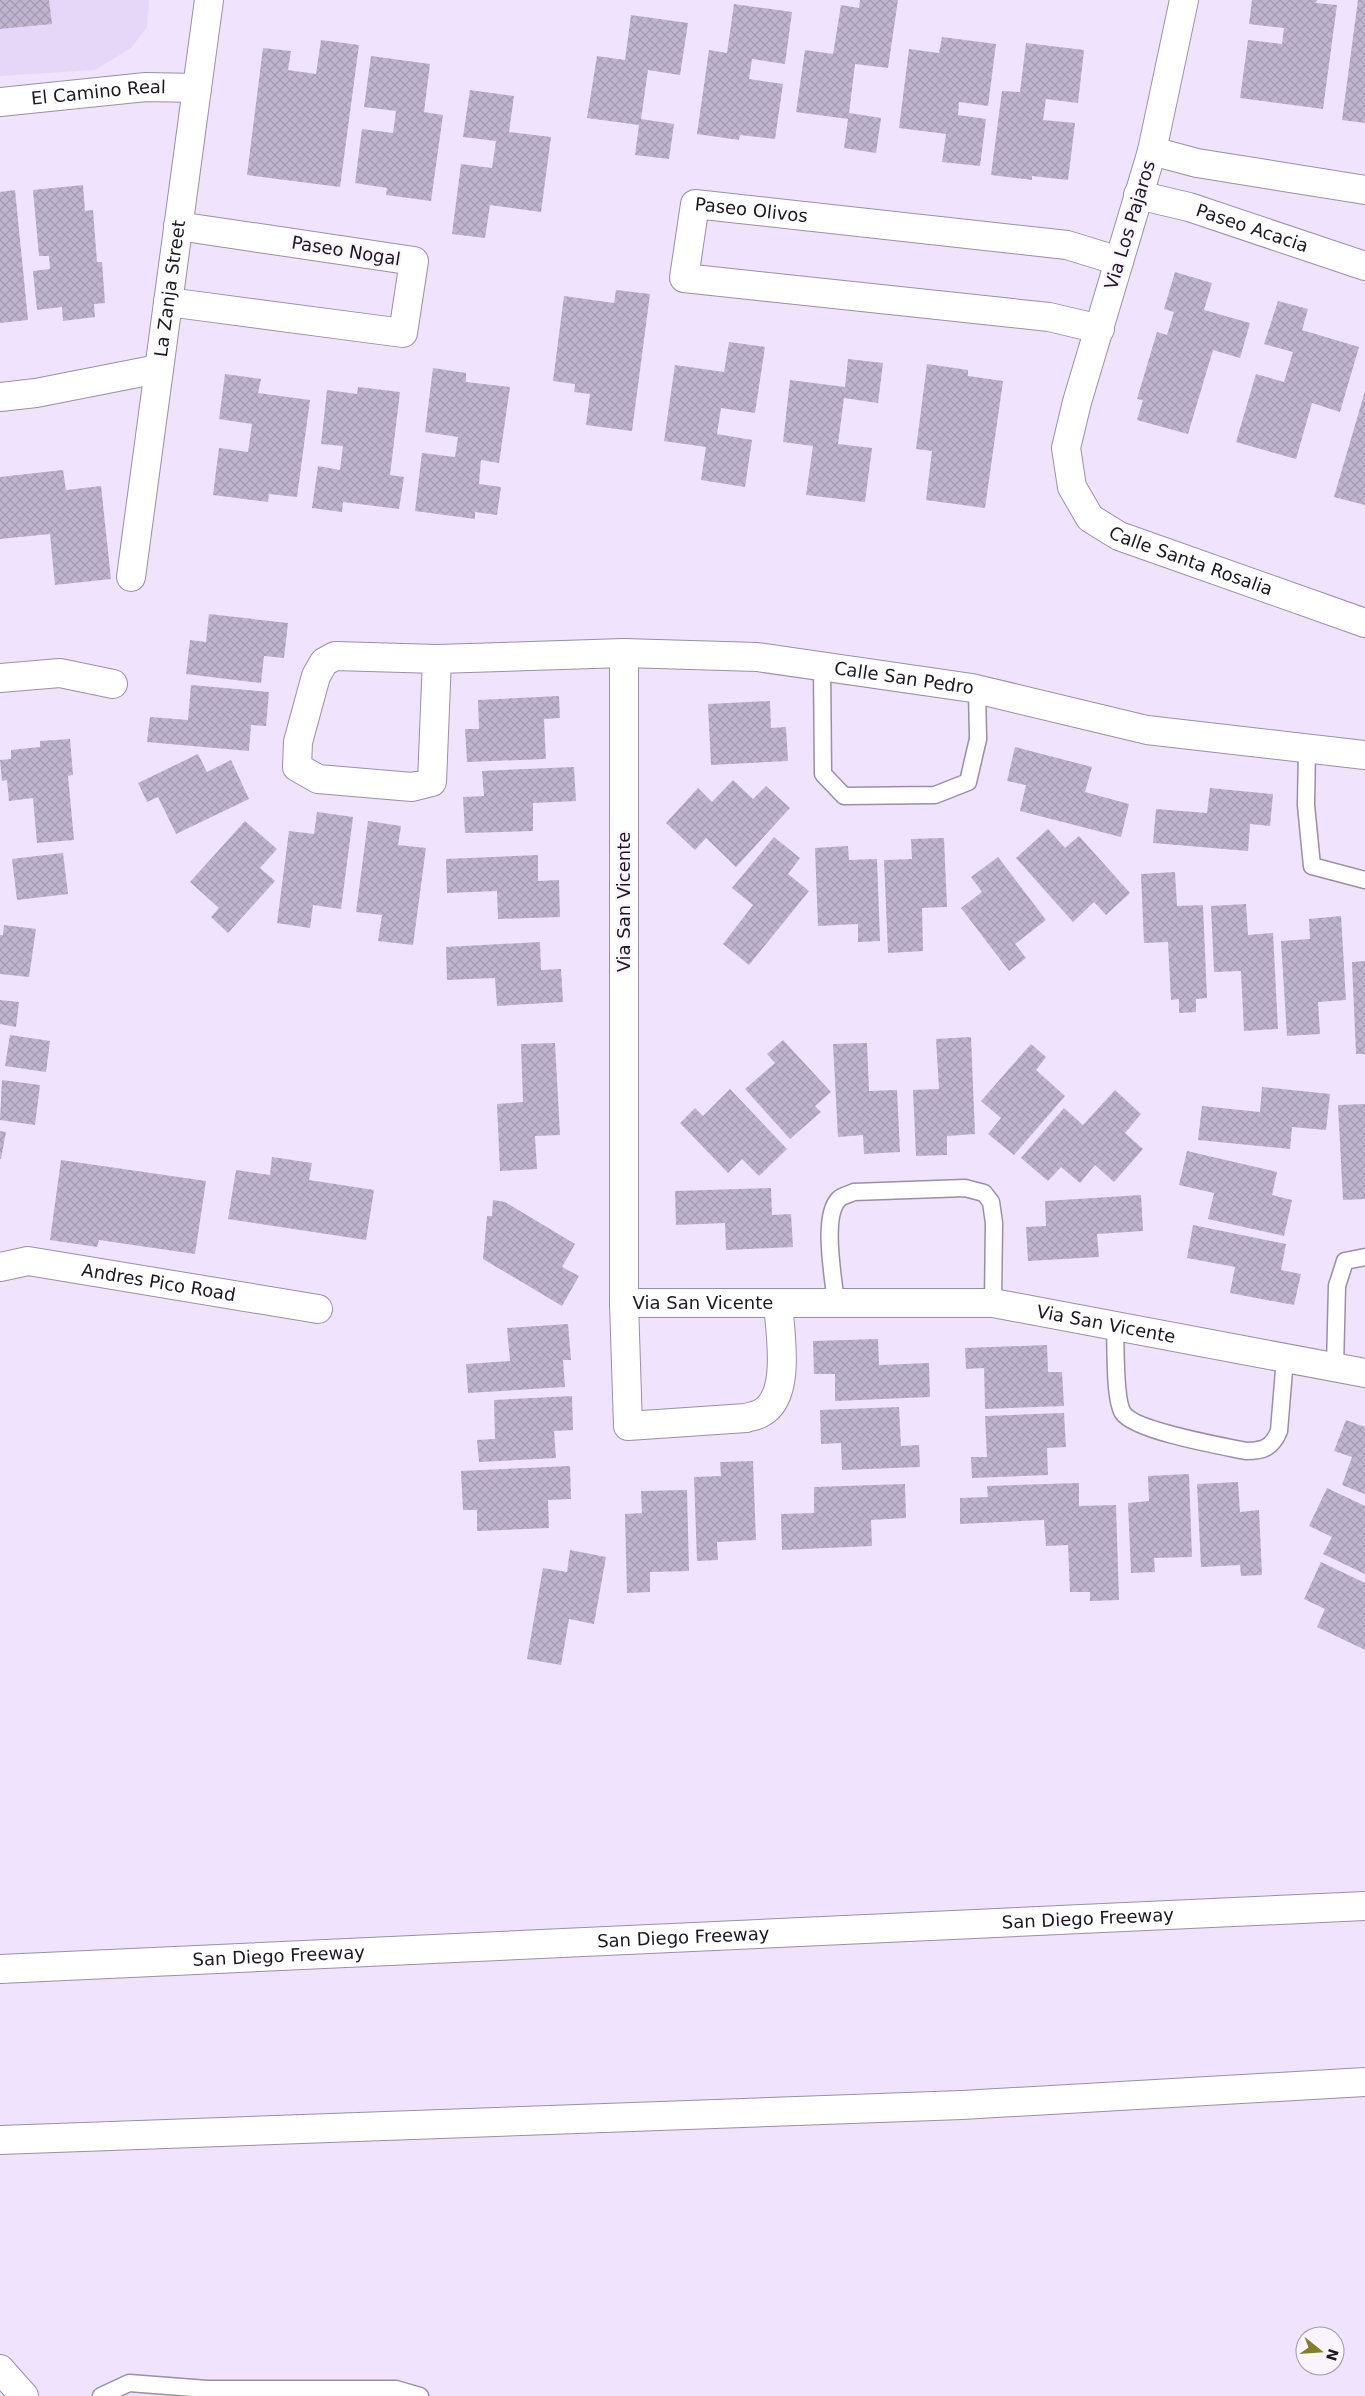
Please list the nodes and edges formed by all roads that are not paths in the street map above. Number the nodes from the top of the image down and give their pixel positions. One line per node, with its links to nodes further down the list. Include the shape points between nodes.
1 (209, 0): 3 (main road, La Zanja Street)
2 (1184, 0): 5 (main road, Via Los Pajaros)
3 (197, 88): 4 (main road, El Camino Real, via 146,88); 8 (main road, La Zanja Street)
4 (0, 102)
5 (1152, 151): 6 (main road, via 1197,163); 7 (main road, Via Los Pajaros)
6 (1365, 190)
7 (1138, 195): 9 (main road, Via Los Pajaros); 10 (main road, Paseo Acacia, via 1189,207)
8 (178, 226): 11 (main road, La Zanja Street); 11 (main road, Paseo Nogal, via 414,262 411,286 403,333)
9 (1119, 261): 12 (main road, Via Los Pajaros); 12 (main road, Paseo Olivos, via 1067,245 695,204 684,278 1049,317)
10 (1365, 266)
11 (168, 302): 13 (main road, La Zanja Street)
12 (1100, 329): 15 (main road, Via Los Pajaros)
13 (158, 369): 14 (main road, via 36,394); 16 (main road, La Zanja Street)
14 (0, 397)
15 (1066, 448): 17 (main road, Calle Santa Rosalia, via 1072,487 1090,518 1120,536)
16 (131, 577)
17 (1365, 623)
18 (624, 653): 19 (main road, Calle San Pedro); 20 (main road, Calle San Pedro, via 757,657); 29 (main road, Via San Vicente)
19 (437, 659): 19 (main road, Calle San Pedro, via 335,656 324,662 316,676 298,742 297,767 318,779 412,787 432,782)
20 (822, 666): 23 (main road, Calle San Pedro); 23 (lane, via 823,774 844,796 934,795 968,782 978,739)
21 (0, 678): 22 (main road, via 60,673)
22 (113, 684)
23 (977, 690): 24 (main road, Calle San Pedro, via 1147,730)
24 (1307, 748): 25 (main road, Calle San Pedro); 26 (lane, via 1306,805 1312,866)
25 (1365, 755)
26 (1365, 880)
27 (1365, 1257): 36 (lane, via 1345,1261 1337,1286)
28 (0, 1267): 33 (main road, Andres Pico Road, via 28,1261)
29 (624, 1303): 30 (main road, Via San Vicente); 30 (main road, via 628,1426 746,1418 762,1413 774,1400 781,1384)
30 (778, 1303): 32 (main road, Via San Vicente)
31 (993, 1303): 32 (main road, Via San Vicente); 32 (lane, via 994,1223 991,1202 984,1193 965,1188 878,1190 854,1192 839,1198 830,1216); 34 (main road, Via San Vicente)
32 (836, 1304)
33 (318, 1309)
34 (1115, 1327): 35 (main road, Via San Vicente); 35 (lane, via 1118,1401 1123,1414 1134,1423 1151,1429 1246,1451 1259,1451 1275,1442)
35 (1284, 1358): 36 (main road, Via San Vicente)
36 (1335, 1367): 37 (main road, Via San Vicente)
37 (1365, 1373)
38 (1365, 1906): 39 (main road, San Diego Freeway)
39 (0, 1969)
40 (1365, 2082): 41 (main road, via 962,2105)
41 (0, 2140)
42 (0, 2368): 44 (main road)
43 (199, 2392): 45 (lane, via 129,2383); 46 (lane, via 396,2389)
44 (24, 2396)
45 (101, 2396)
46 (420, 2396)

